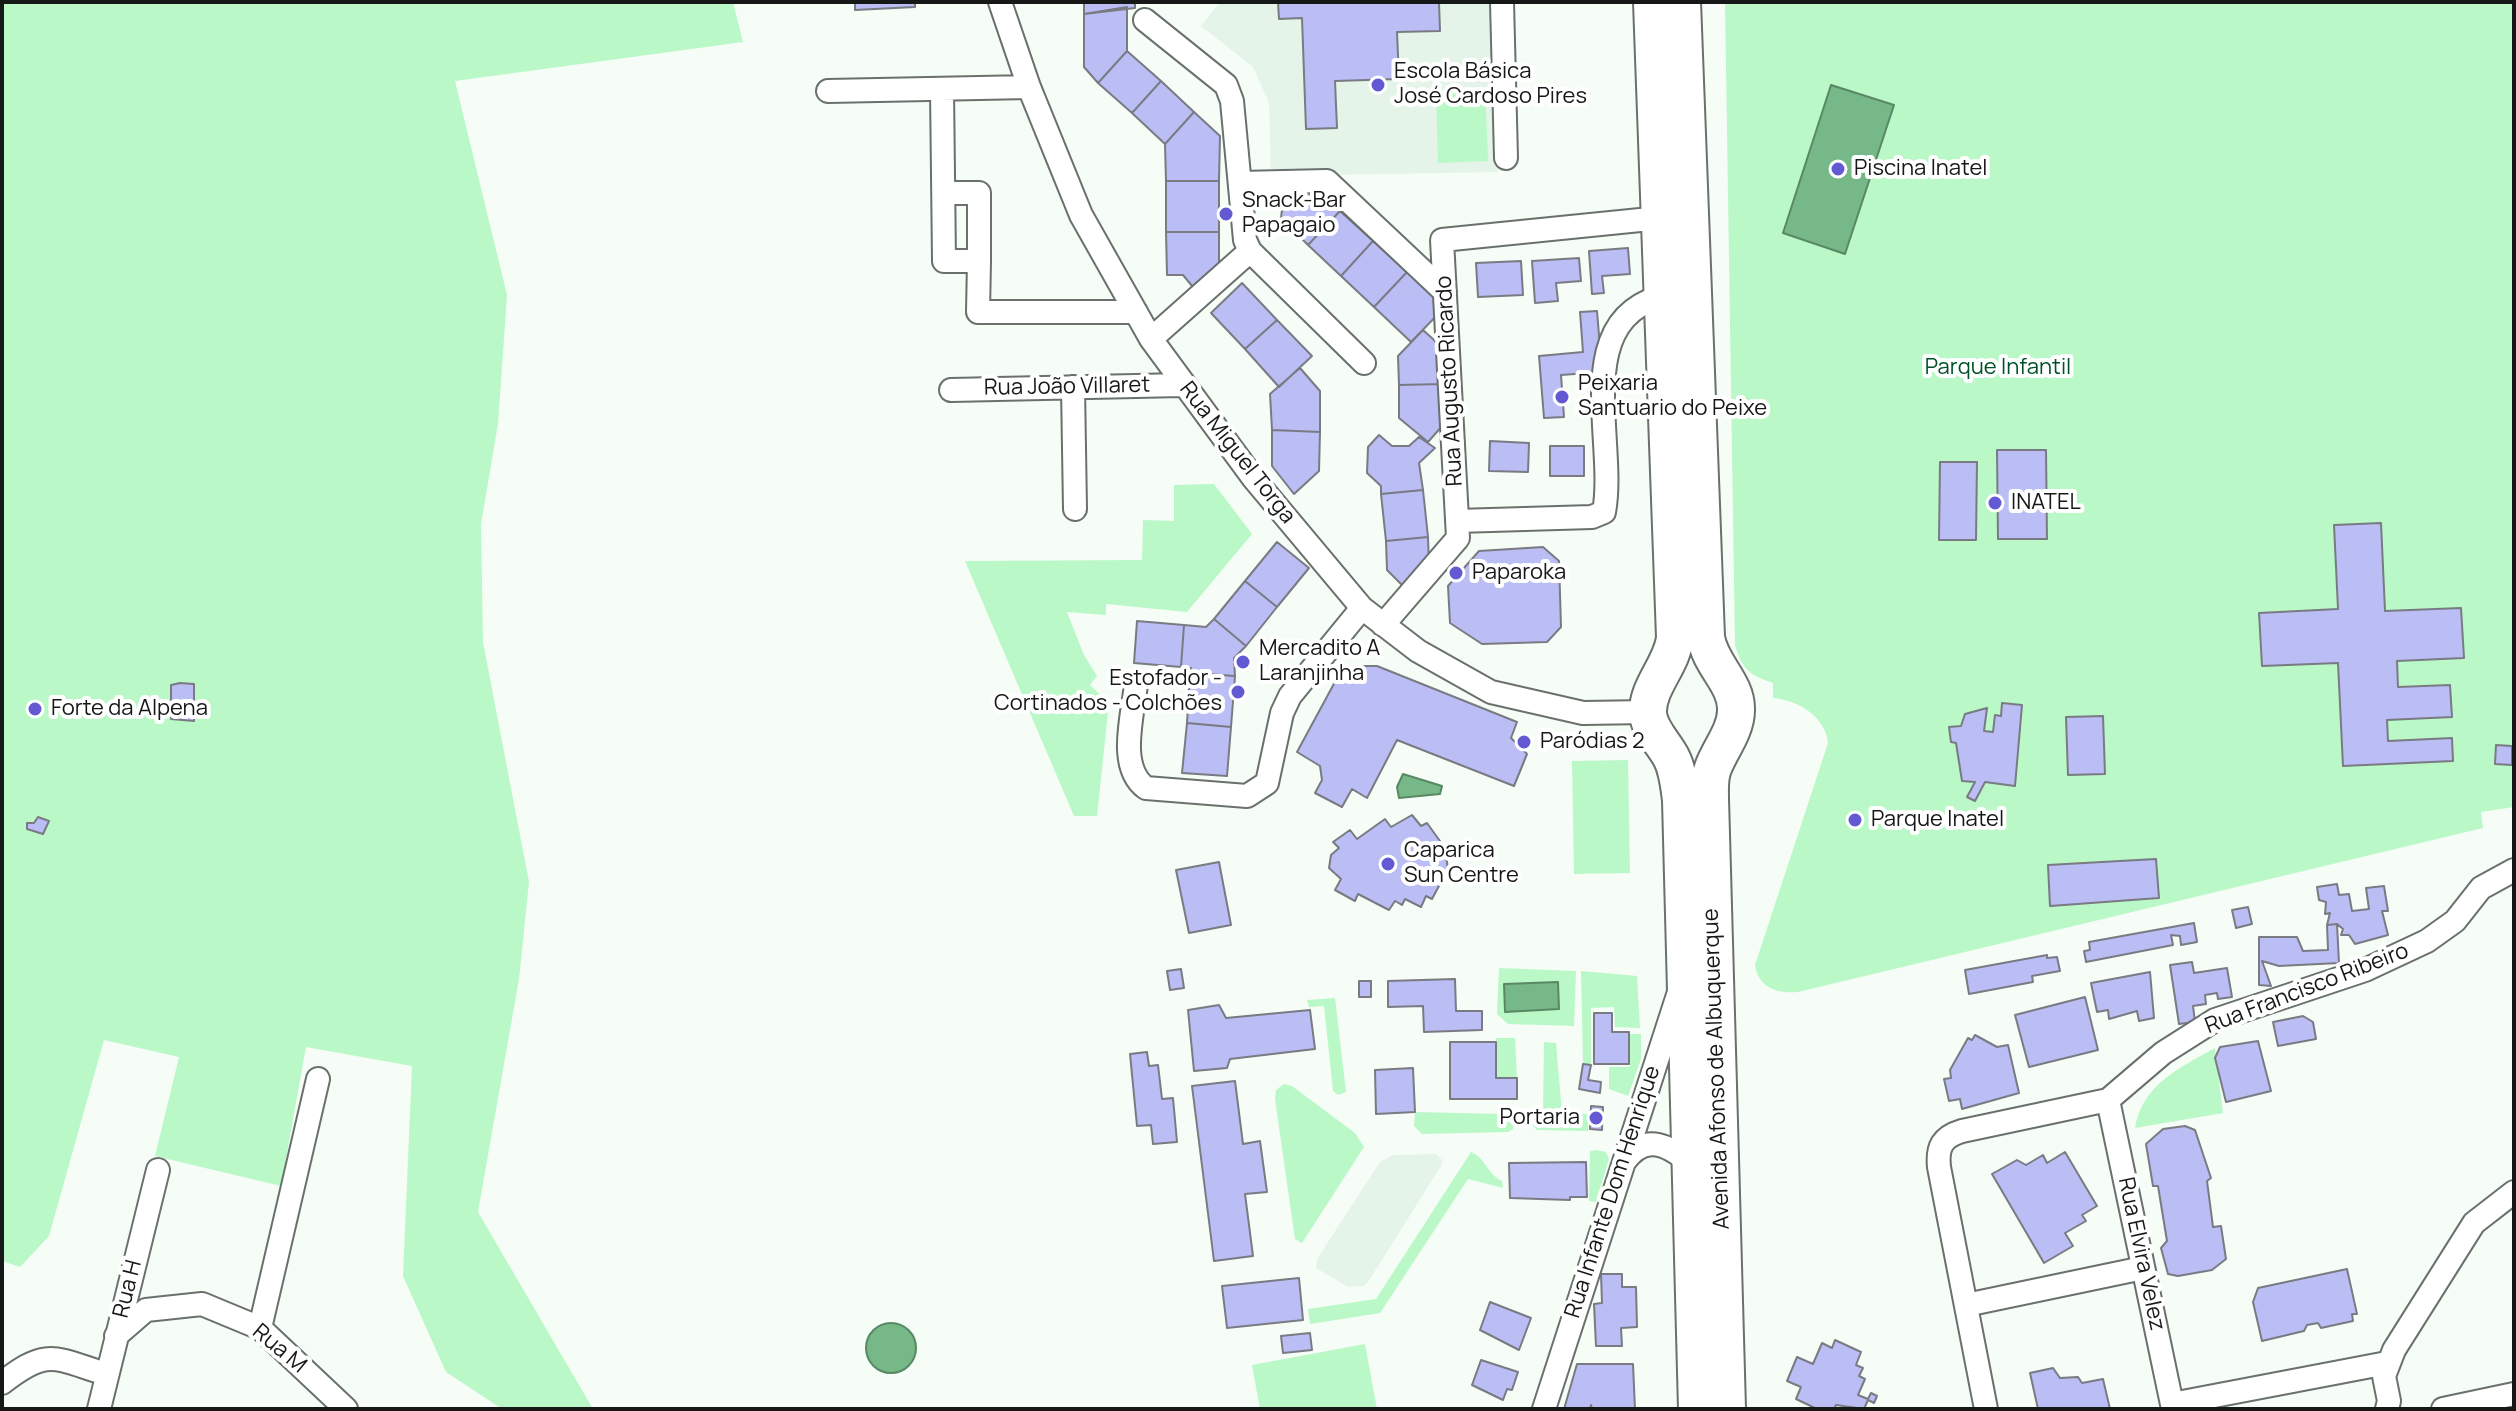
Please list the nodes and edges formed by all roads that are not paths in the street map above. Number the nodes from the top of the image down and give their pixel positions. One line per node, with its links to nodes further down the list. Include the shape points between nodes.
1 (1000, 2): 6 (street, Rua Miguel Torga)
2 (1502, 2): 9 (street)
3 (1652, 2): 12 (main road)
4 (1682, 2): 27 (main road, Avenida Afonso de Albuquerque, via 1705,623 1711,659)
5 (1145, 20): 10 (street, via 1226,85)
6 (1029, 87): 7 (street); 17 (street, Rua Miguel Torga, via 1081,215)
7 (942, 89): 8 (street); 11 (street)
8 (828, 91)
9 (1506, 158)
10 (1240, 183): 13 (street); 15 (street, via 1327,181)
11 (944, 193): 14 (street, via 944,261); 14 (street, via 979,193)
12 (1660, 218): 15 (street, Rua Augusto Ricardo, via 1442,240); 16 (main road)
13 (1250, 251): 18 (street); 19 (street)
14 (979, 261): 17 (street, via 978,312)
15 (1445, 292): 24 (street, Rua Augusto Ricardo)
16 (1660, 297): 24 (street, via 1624,317 1608,347 1604,512); 29 (main road, via 1675,637)
17 (1136, 312): 18 (street, Rua Miguel Torga)
18 (1151, 339): 20 (street, Rua Miguel Torga)
19 (1364, 363)
20 (1182, 385): 21 (street, Rua João Villaret); 25 (street, Rua Miguel Torga)
21 (1073, 387): 22 (street, Rua João Villaret); 23 (street)
22 (951, 390)
23 (1075, 509)
24 (1457, 521): 26 (street, Rua Augusto Ricardo, via 1458,538)
25 (1362, 608): 26 (street, Rua Miguel Torga); 28 (street, via 1290,696 1267,783 1247,796 1146,788 1139,783 1129,764)
26 (1383, 625): 29 (street, Rua Miguel Torga, via 1464,679 1504,697 1583,713)
27 (1727, 683): 29 (main road, via 1693,666 1668,673); 30 (main road, Avenida Afonso de Albuquerque, via 1737,710)
28 (1136, 684)
29 (1655, 711): 30 (main road, via 1671,749 1698,754); 32 (main road, Avenida Afonso de Albuquerque, via 1679,784)
30 (1730, 734): 52 (main road, Avenida Afonso de Albuquerque, via 1711,774 1710,799)
31 (2514, 870): 34 (street, Rua Francisco Ribeiro, via 2481,888 2455,921 2427,941 2365,970 2215,1020 2163,1053)
32 (1684, 975): 35 (main road, Avenida Afonso de Albuquerque); 36 (street, Rua Infante Dom Henrique)
33 (318, 1079): 41 (street)
34 (2108, 1100): 39 (street, Rua Elvira Velez); 40 (street, Rua Francisco Ribeiro, via 1962,1131 1942,1142 1939,1167)
35 (1689, 1162): 36 (street, via 1650,1142 1633,1149); 51 (main road, Avenida Afonso de Albuquerque)
36 (1621, 1166): 50 (street, Rua Infante Dom Henrique)
37 (158, 1170): 42 (street, Rua H)
38 (2513, 1194): 43 (street, via 2474,1223)
39 (2143, 1268): 40 (street); 47 (street, Rua Elvira Velez)
40 (1966, 1305): 53 (street, Rua Francisco Ribeiro)
41 (260, 1328): 42 (street, Rua M, via 202,1304 146,1310); 49 (street, Rua M)
42 (116, 1336): 44 (street, Rua H)
43 (2387, 1363): 47 (street); 54 (street)
44 (106, 1374): 45 (street, via 45,1358 24,1365); 48 (street, Rua H)
45 (2, 1383)
46 (2514, 1394): 55 (street)
47 (2173, 1407)
48 (99, 1409)
49 (346, 1409)
50 (1544, 1409)
51 (1697, 1409)
52 (1727, 1409)
53 (1986, 1409)
54 (2387, 1409)
55 (2443, 1409)

